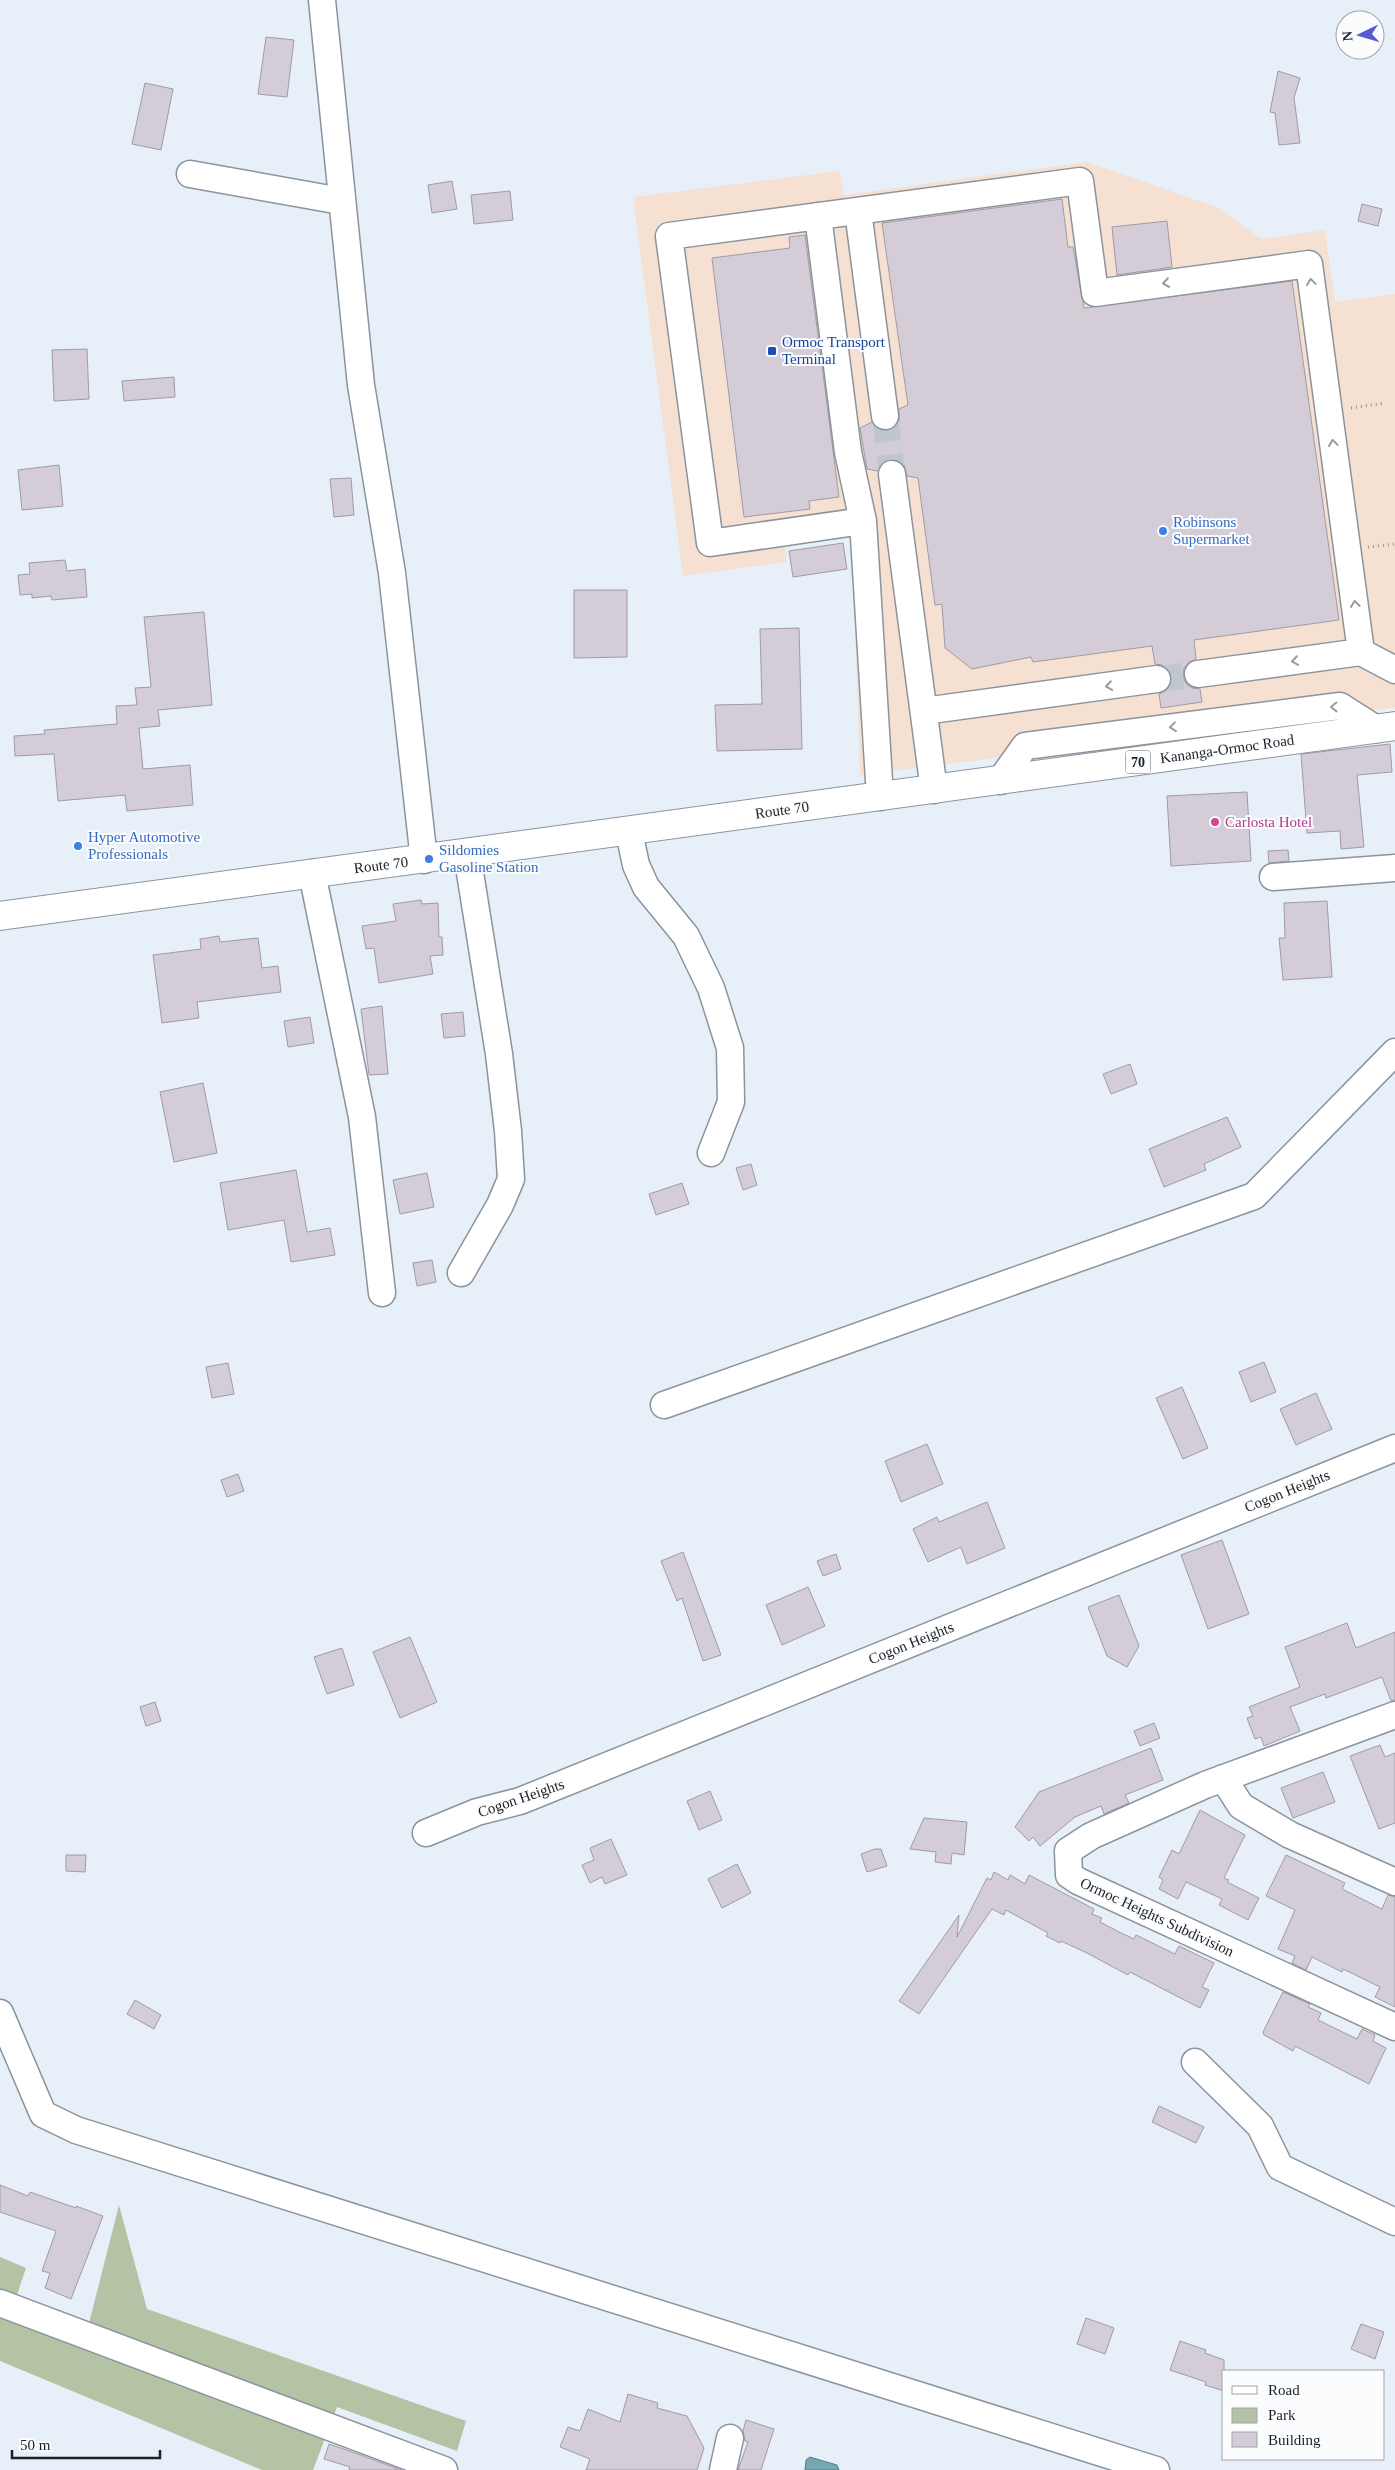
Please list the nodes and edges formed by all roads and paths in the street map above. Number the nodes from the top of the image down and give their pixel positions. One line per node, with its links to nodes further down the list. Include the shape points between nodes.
1 (322, 0): 3 (street)
2 (190, 174): 3 (street)
3 (341, 201): 21 (street, via 361,385 392,573)
4 (858, 211): 5 (street); 7 (street, one-way to 4, via 1309,264 1095,293 1080,181); 8 (street)
5 (818, 216): 10 (street, via 848,452); 10 (street, via 669,236 710,543)
6 (1385, 403): 7 (path)
7 (1328, 411): 11 (street, one-way to 7)
8 (885, 416)
9 (892, 474): 15 (street)
10 (863, 521): 18 (street)
11 (1361, 652): 12 (street); 13 (street, one-way to 13)
12 (1395, 670)
13 (1198, 674)
14 (1157, 680): 15 (street, one-way to 15)
15 (924, 710): 17 (street)
16 (1386, 727): 17 (highway, Kananga-Ormoc Road / 70)
17 (934, 790): 18 (highway, Kananga-Ormoc Road / 70)
18 (880, 797): 19 (highway, Route 70 / 70)
19 (629, 832): 20 (highway, Route 70 / 70); 27 (street, via 636,865 646,887 686,936 711,988 730,1048 731,1102)
20 (467, 854): 21 (highway, Route 70 / 70); 28 (street, via 499,1054 511,1179)
21 (424, 860): 23 (highway, Route 70 / 70)
22 (1395, 868): 24 (street)
23 (312, 873): 25 (highway, Route 70 / 70); 29 (street, via 362,1117)
24 (1273, 876)
25 (0, 916)
26 (1395, 1052): 30 (street, via 1254,1196)
27 (711, 1153)
28 (461, 1273)
29 (382, 1293)
30 (664, 1405)
31 (1395, 1448): 34 (street, Cogon Heights, via 520,1801 478,1812)
32 (1395, 1715): 33 (street, Ormoc Heights Subdivision)
33 (1223, 1778): 35 (street, via 1241,1806 1290,1835); 37 (street, Ormoc Heights Subdivision, via 1091,1836 1068,1851 1069,1875 1110,1897)
34 (426, 1833)
35 (1395, 1882)
36 (0, 2012): 44 (street, via 43,2114 76,2130)
37 (1395, 2027)
38 (1195, 2062): 39 (street, via 1260,2126 1280,2167)
39 (1395, 2222)
40 (0, 2303): 42 (street)
41 (730, 2438): 43 (street)
42 (444, 2470)
43 (723, 2470)
44 (1156, 2470)

